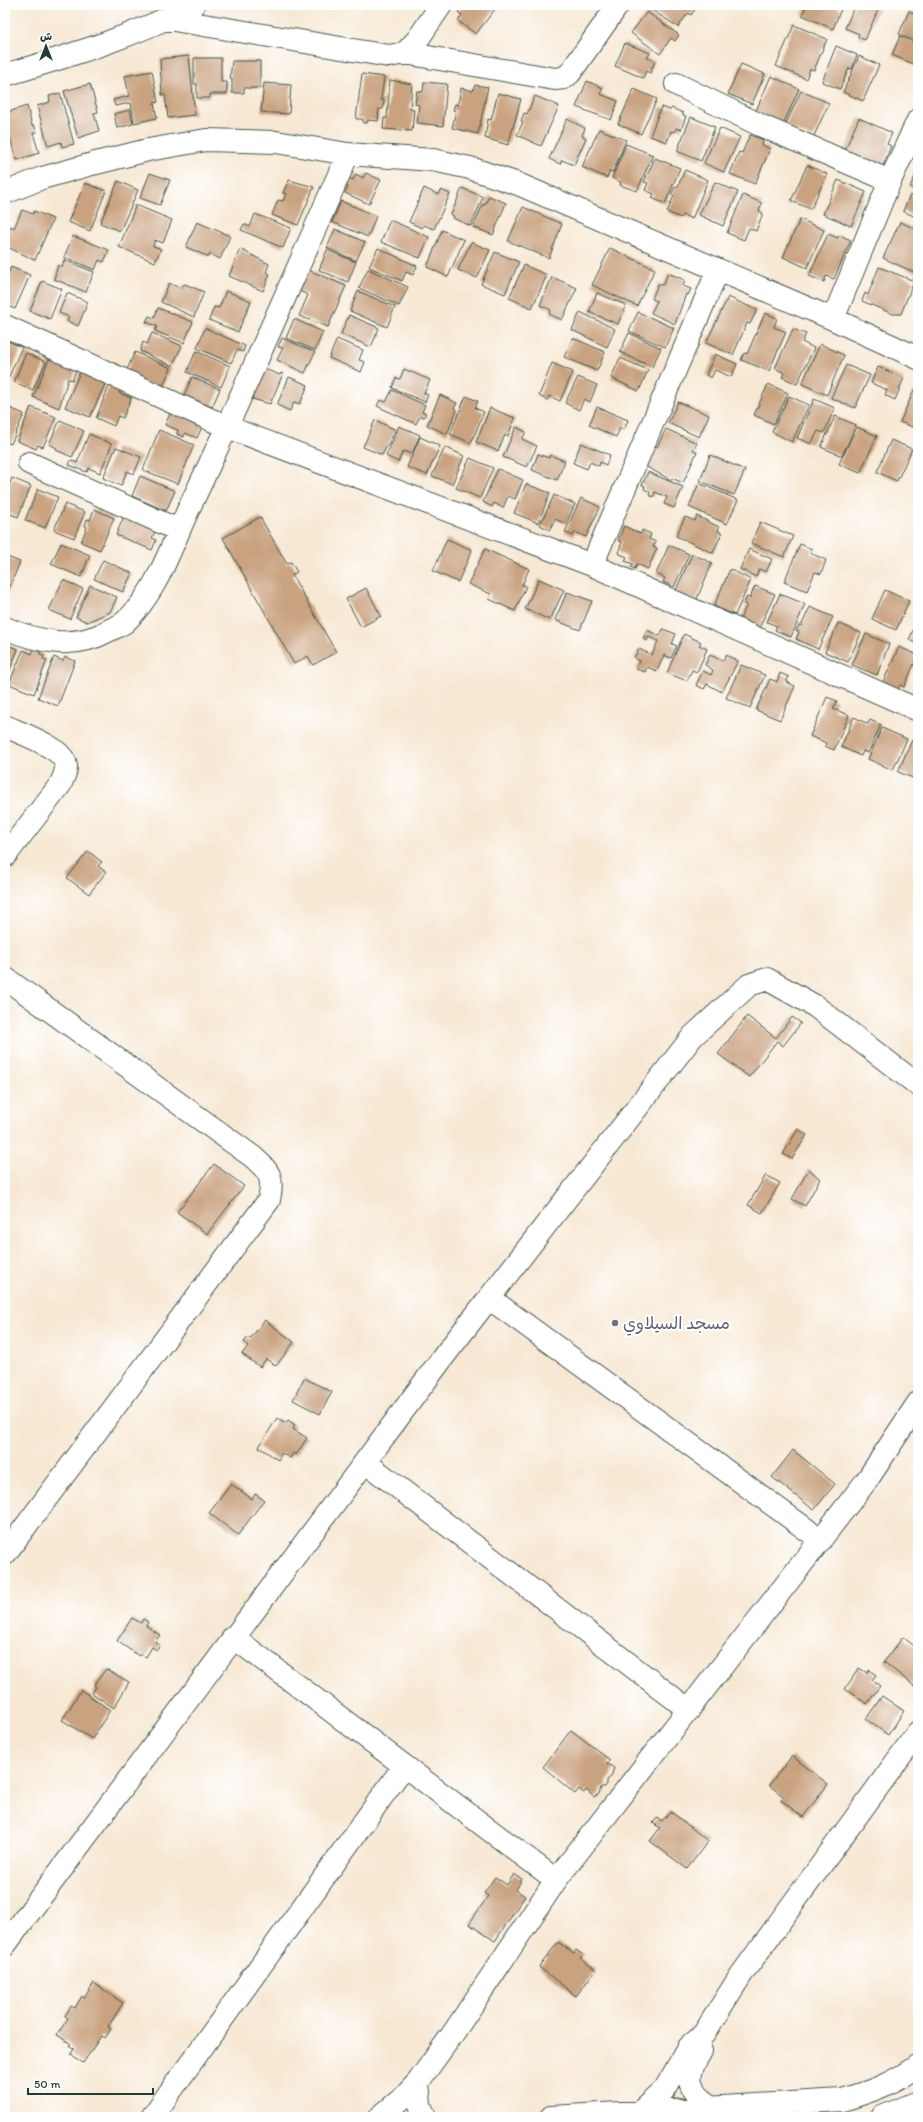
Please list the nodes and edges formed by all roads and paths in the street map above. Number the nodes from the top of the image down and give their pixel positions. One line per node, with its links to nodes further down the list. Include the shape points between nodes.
1 (194, 5): 4 (street)
2 (441, 5): 5 (street)
3 (618, 5): 5 (street, via 564,78 555,79)
4 (168, 19): 5 (street, via 389,56); 6 (street, via 51,62)
5 (405, 53)
6 (5, 75)
7 (676, 84): 10 (street, via 762,126)
8 (918, 120): 10 (street)
9 (348, 154): 11 (street, via 276,142 206,140 148,150 92,164); 12 (street, via 433,160 470,168 504,179); 16 (street)
10 (890, 181): 13 (street)
11 (5, 192)
12 (718, 270): 13 (street); 19 (street)
13 (833, 319): 15 (street)
14 (5, 326): 16 (street)
15 (918, 358)
16 (227, 426): 18 (street); 19 (street)
17 (29, 463): 18 (street)
18 (178, 530): 20 (street, via 158,577 142,604 124,623 82,642 58,643 28,638)
19 (592, 565): 21 (street)
20 (5, 628)
21 (918, 710)
22 (5, 726): 23 (street, via 54,749 62,756 66,765 60,785)
23 (5, 856)
24 (5, 978): 30 (street, via 253,1157 267,1169 272,1187 269,1200)
25 (918, 1085): 26 (street, via 815,1006 767,979 749,985 693,1036)
26 (489, 1298): 28 (street); 29 (street)
27 (918, 1403): 29 (street, via 867,1480)
28 (365, 1462): 31 (street); 32 (street)
29 (821, 1540): 32 (street)
30 (5, 1554)
31 (233, 1637): 34 (street); 36 (street)
32 (689, 1710): 35 (street)
33 (918, 1732): 37 (street, via 741,1975)
34 (404, 1766): 35 (street); 43 (street)
35 (556, 1880): 39 (street)
36 (5, 1945)
37 (703, 2035): 41 (street, via 703,2048 693,2065 690,2078 695,2090); 42 (street, via 689,2047 665,2089)
38 (918, 2065): 41 (street, via 889,2084 866,2094 842,2100)
39 (418, 2082): 44 (street); 45 (street, via 420,2105)
40 (918, 2102): 47 (street)
41 (710, 2108): 42 (street)
42 (640, 2112): 46 (street)
43 (152, 2117)
44 (380, 2117)
45 (425, 2117)
46 (551, 2117)
47 (882, 2117)

